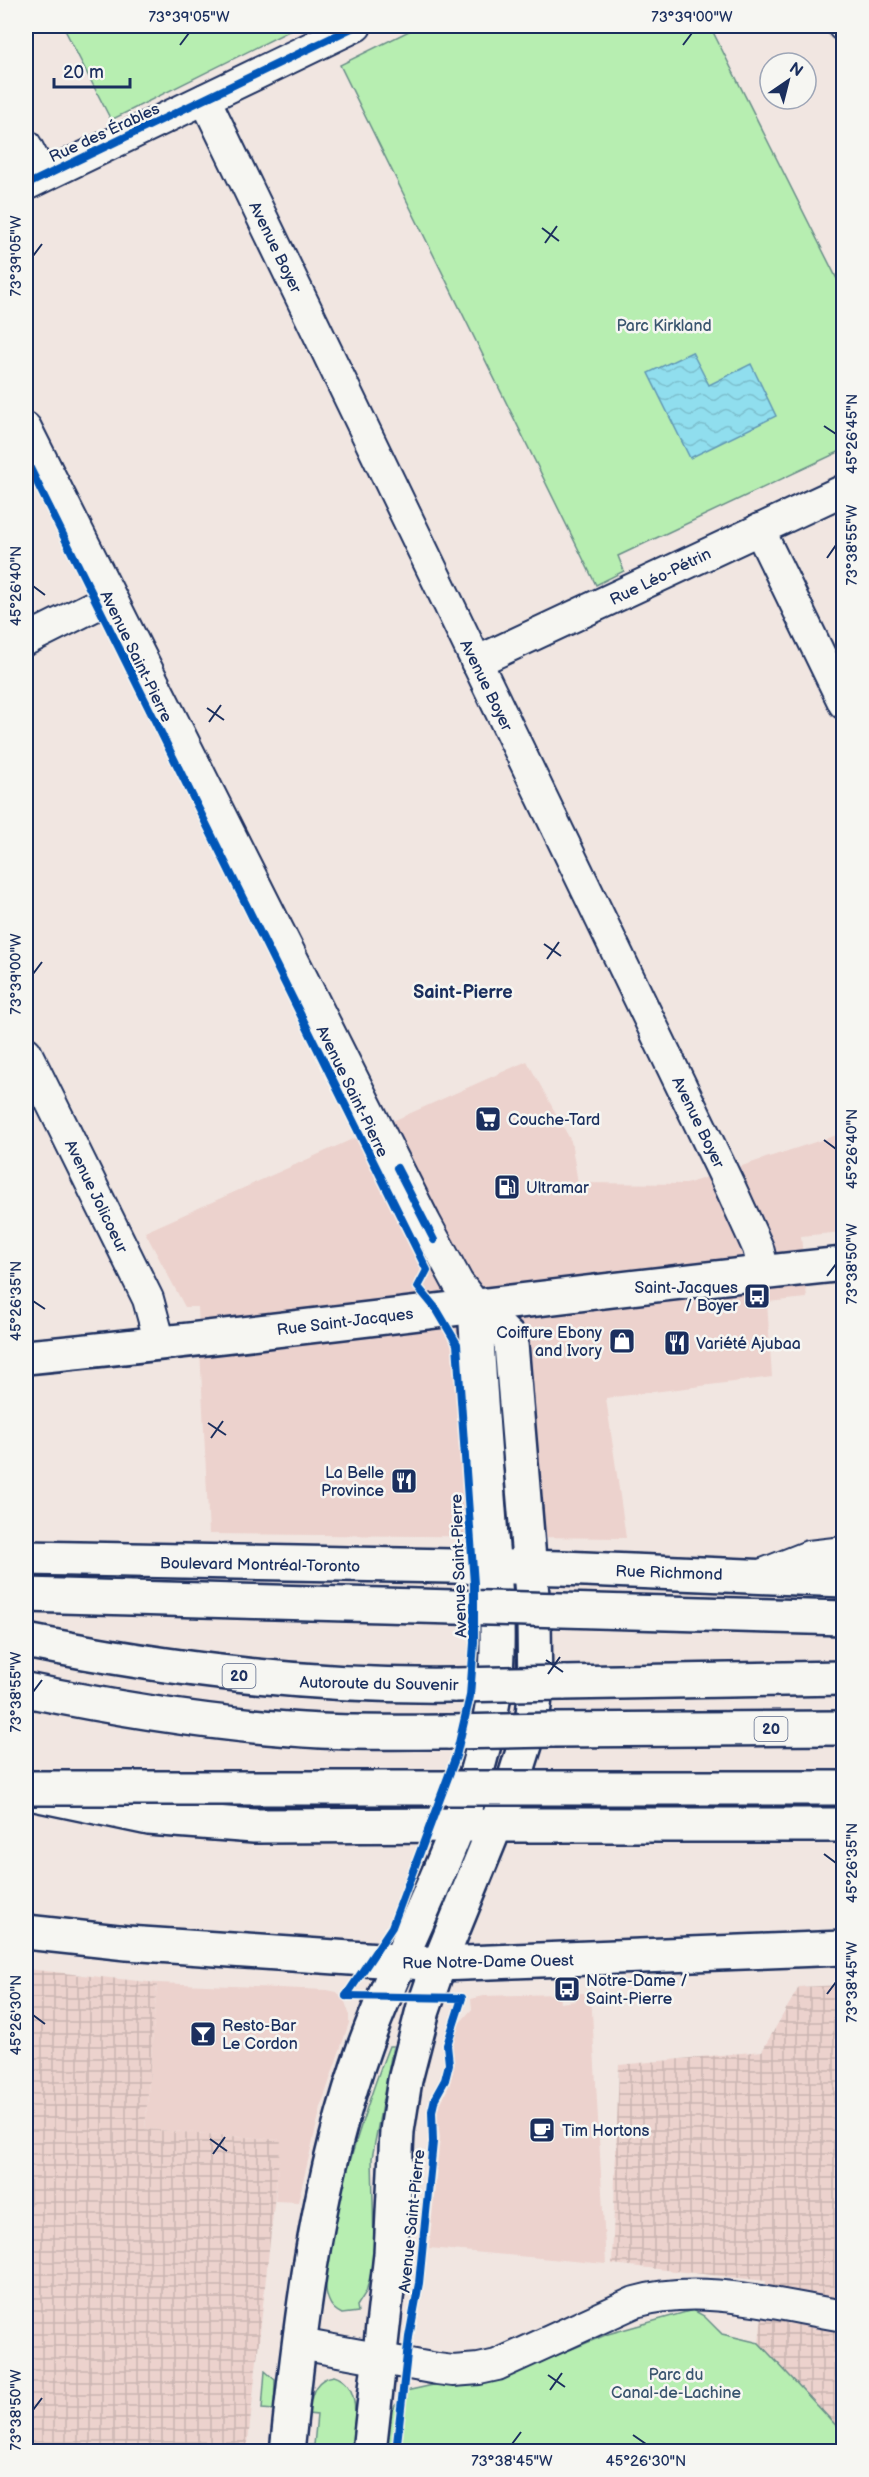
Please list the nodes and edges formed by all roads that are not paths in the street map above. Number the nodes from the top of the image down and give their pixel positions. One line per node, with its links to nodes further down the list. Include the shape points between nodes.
1 (356, 26): 2 (street, Rue des Érables)
2 (205, 99): 4 (street, Rue des Érables); 10 (street, Avenue Boyer)
3 (26, 145): 4 (street)
4 (34, 180)
5 (26, 428): 8 (street, Avenue Saint-Pierre)
6 (843, 490): 7 (street, Rue Léo-Pétrin)
7 (759, 529): 10 (street, Rue Léo-Pétrin); 11 (street)
8 (110, 598): 9 (street); 15 (street, Avenue Saint-Pierre, via 425,1222 458,1283)
9 (26, 640)
10 (476, 662): 14 (street, Avenue Boyer, via 740,1207)
11 (843, 704)
12 (26, 1052): 16 (street, Avenue Jolicoeur, via 148,1299)
13 (843, 1264): 14 (main road, Rue Saint-Jacques)
14 (764, 1272): 15 (main road, Rue Saint-Jacques)
15 (475, 1305): 16 (main road, Rue Saint-Jacques); 20 (main road, Avenue Saint-Pierre); 21 (main road, Avenue Saint-Pierre, via 511,1344)
16 (160, 1343): 17 (main road, Rue Saint-Jacques)
17 (26, 1357)
18 (843, 1552): 22 (street, via 809,1556)
19 (26, 1557): 20 (main road, Boulevard Montréal-Toronto)
20 (494, 1568): 21 (main road, Rue Richmond); 32 (main road, Avenue Saint-Pierre, via 498,1640 493,1702 485,1741)
21 (530, 1568): 22 (main road, Rue Richmond); 33 (main road, Avenue Saint-Pierre, via 537,1658 534,1706 524,1751)
22 (758, 1576): 23 (main road, Rue Richmond)
23 (843, 1580)
24 (26, 1595): 25 (main road, bridge)
25 (843, 1618)
26 (26, 1641): 27 (main road, Autoroute du Souvenir / 20, bridge, via 142,1663 258,1678 351,1684)
27 (843, 1678)
28 (26, 1690): 29 (main road, 20, bridge, via 143,1712 320,1731)
29 (843, 1728)
30 (841, 1788): 31 (main road, bridge)
31 (26, 1790): 32 (main road, via 110,1811 207,1823 286,1827)
32 (457, 1825): 33 (main road); 37 (main road, Avenue Saint-Pierre)
33 (496, 1825): 34 (main road); 38 (main road, Avenue Saint-Pierre)
34 (843, 1826)
35 (26, 1932): 37 (main road, Rue Notre-Dame Ouest)
36 (843, 1948): 38 (main road, Rue Notre-Dame Ouest)
37 (400, 1963): 38 (main road, Rue Notre-Dame Ouest); 40 (main road, Avenue Saint-Pierre, via 367,2042 334,2142 320,2204)
38 (439, 1964): 41 (main road, Avenue Saint-Pierre, via 412,2049 400,2110 391,2254)
39 (843, 2316): 41 (street, via 712,2296 659,2296 635,2302 497,2365 479,2369 453,2371)
40 (300, 2344): 41 (street); 42 (main road, Avenue Saint-Pierre)
41 (379, 2358): 43 (main road, Avenue Saint-Pierre)
42 (287, 2451)
43 (369, 2451)

